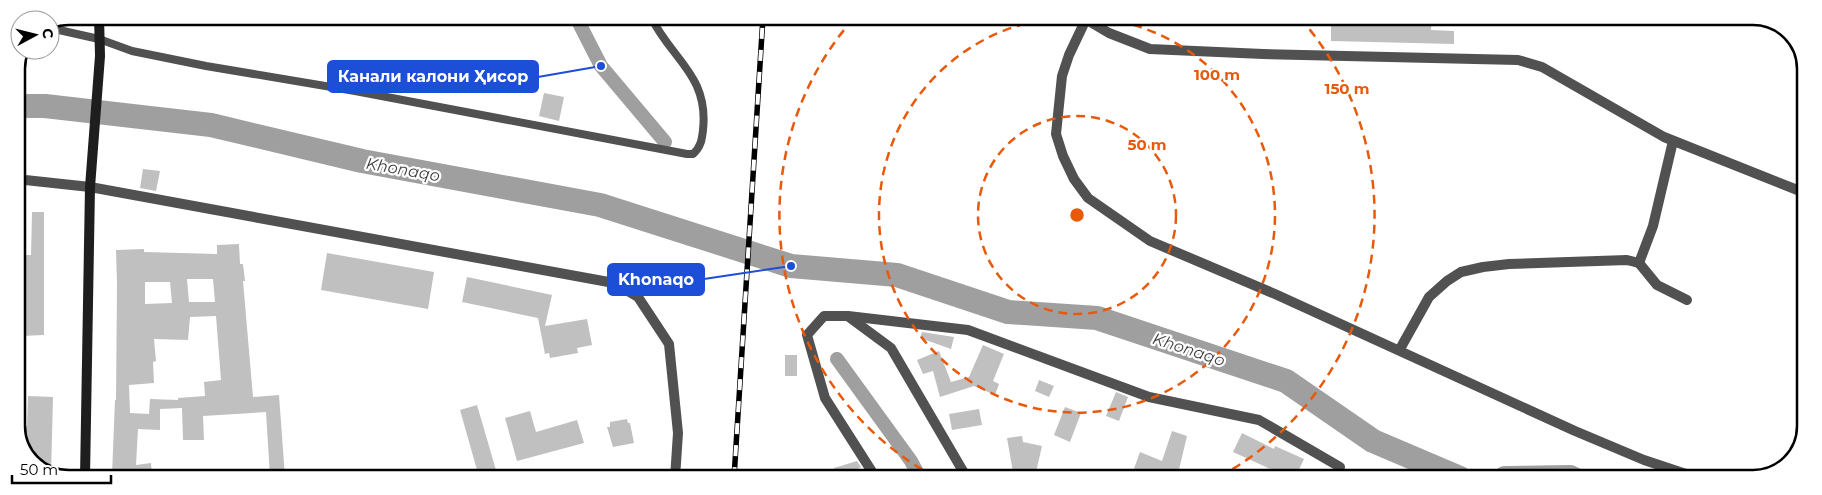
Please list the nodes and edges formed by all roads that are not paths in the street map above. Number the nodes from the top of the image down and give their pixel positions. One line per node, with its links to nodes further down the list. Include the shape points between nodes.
1 (99, 25): 6 (street)
2 (654, 25): 6 (lane, via 695,80 701,96 702,142 693,154 206,66)
3 (1084, 25): 14 (street, via 1062,76 1056,134 1074,179 1088,198 1150,241)
4 (1097, 25): 7 (street, via 1150,49 1518,60 1542,67)
5 (60, 30): 6 (lane)
6 (99, 40): 9 (street)
7 (1673, 141): 10 (street); 11 (street, via 1653,226)
8 (25, 180): 9 (street)
9 (90, 187): 15 (street); 16 (street, via 614,283 638,298 669,344 678,433)
10 (1797, 190)
11 (1640, 263): 12 (street, via 1657,286); 14 (street, via 1627,260 1509,264 1465,271 1429,297)
12 (1687, 300)
13 (848, 316): 17 (street, via 824,316 807,335 825,398); 18 (street, via 891,348); 19 (street, via 968,330 1149,396 1259,420 1340,467)
14 (1400, 349): 20 (street, via 1584,434)
15 (85, 470)
16 (676, 470)
17 (871, 470)
18 (962, 470)
19 (1339, 470)
20 (1674, 470)

